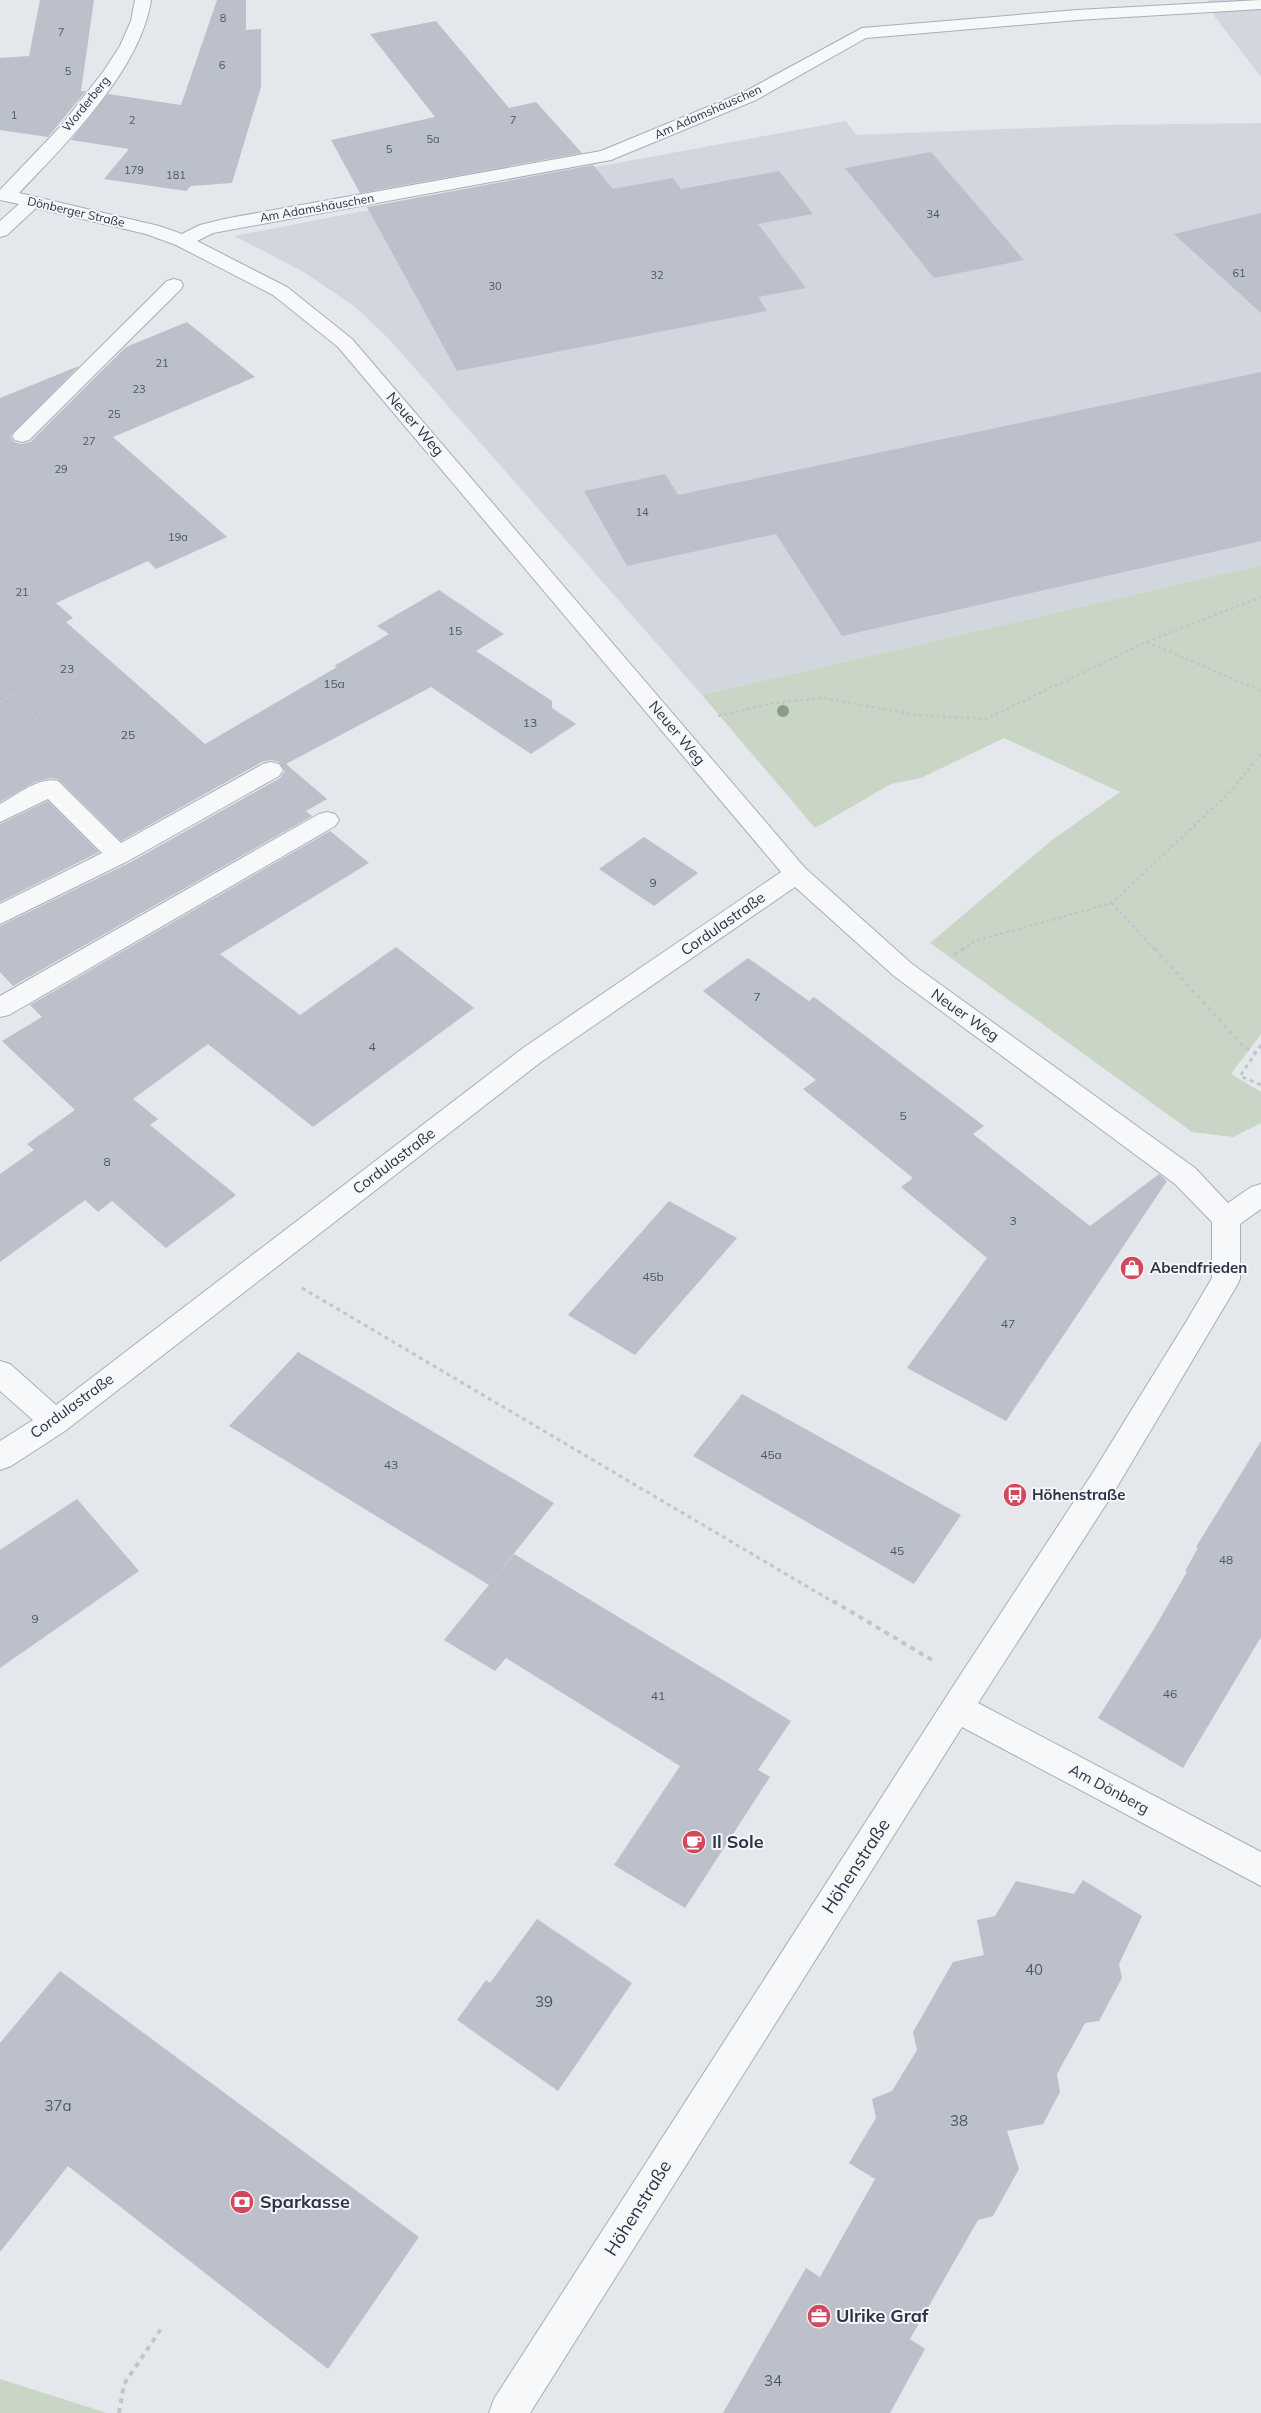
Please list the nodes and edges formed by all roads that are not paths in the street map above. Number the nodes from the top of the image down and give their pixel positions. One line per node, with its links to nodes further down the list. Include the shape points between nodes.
1 (143, 0): 3 (street, Worderberg, via 144,12 136,34 116,67 87,105)
2 (1261, 4): 7 (street, Am Adamshäuschen, via 862,32 750,96 605,156 229,224 207,229)
3 (3, 196): 4 (street, Dönberger Straße)
4 (33, 201): 5 (street, Dönberger Straße); 6 (street)
5 (152, 230): 7 (street, Neuer Weg)
6 (0, 231)
7 (183, 241): 14 (street, Neuer Weg, via 280,291 345,343)
8 (174, 285): 9 (street)
9 (22, 436)
10 (271, 770): 13 (street)
11 (0, 814): 13 (street, via 50,787)
12 (327, 820): 16 (street)
13 (120, 855): 15 (street)
14 (796, 874): 18 (street, Neuer Weg, via 903,970 1185,1176); 20 (street, Cordulastraße, via 532,1055)
15 (0, 915)
16 (0, 1008)
17 (1261, 1195): 18 (street)
18 (1226, 1220): 22 (street, Höhenstraße, via 1226,1279 1103,1483)
19 (0, 1373): 20 (street)
20 (55, 1422): 21 (street, Cordulastraße)
21 (0, 1457)
22 (964, 1696): 23 (street, Am Dönberg); 24 (street, Höhenstraße)
23 (1261, 1870)
24 (508, 2413)

